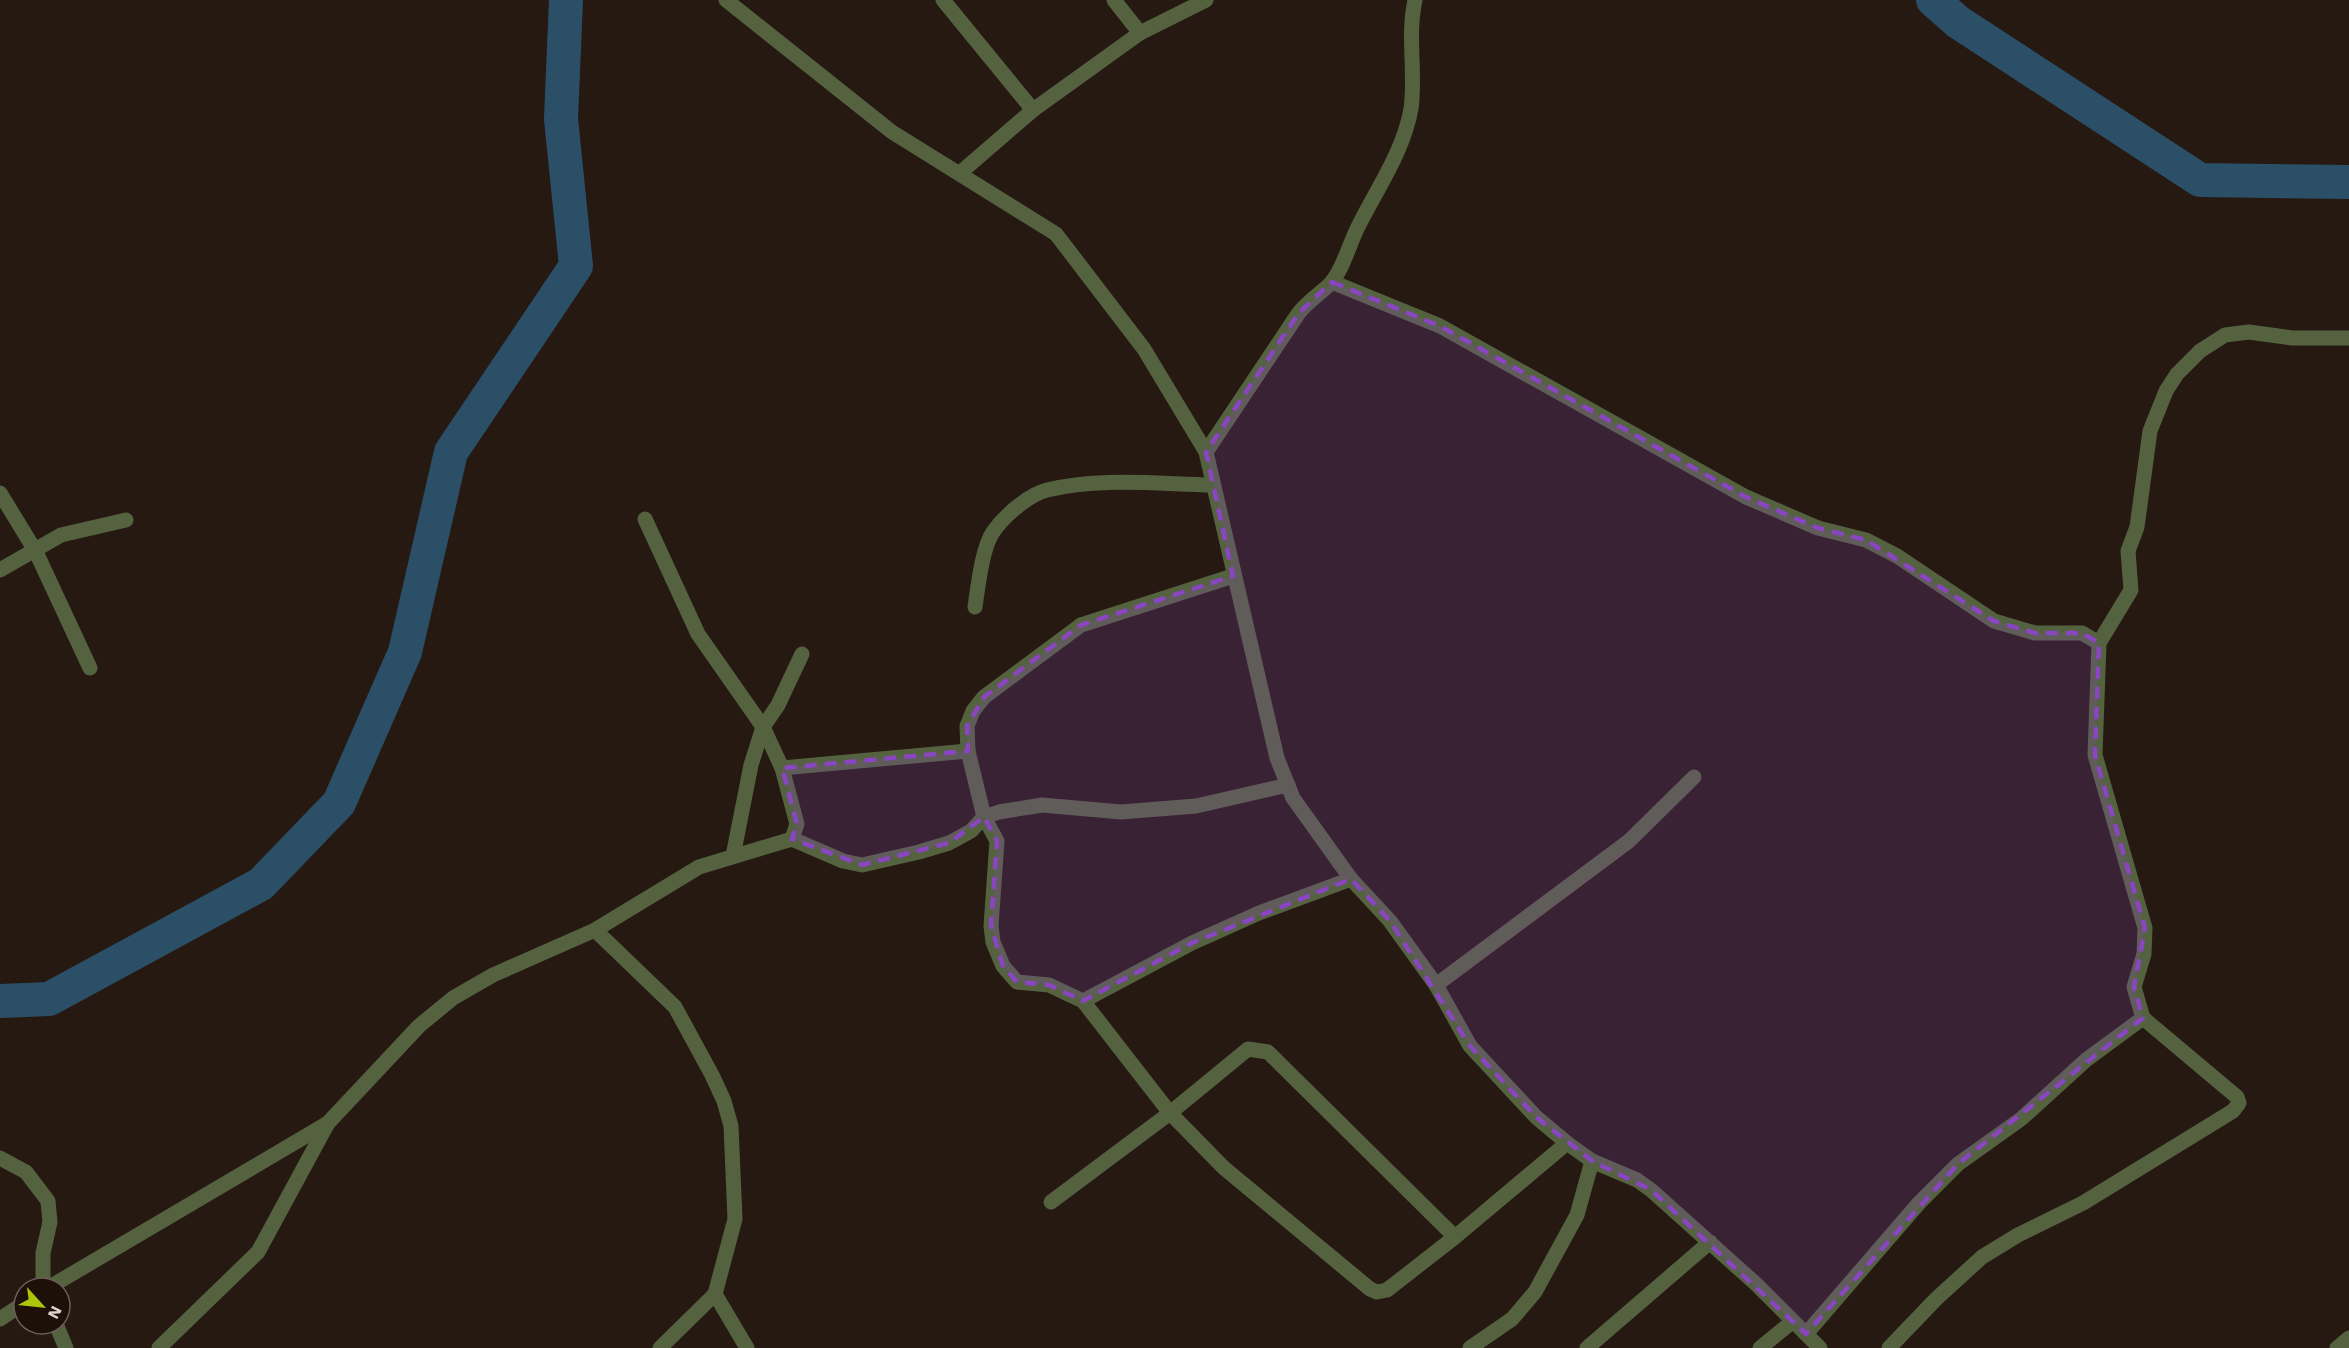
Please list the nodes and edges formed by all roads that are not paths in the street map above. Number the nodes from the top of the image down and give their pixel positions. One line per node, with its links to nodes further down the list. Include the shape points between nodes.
1 (726, 0): 8 (street, via 892,132)
2 (943, 0): 7 (street)
3 (1114, 0): 6 (street)
4 (1206, 0): 6 (street)
5 (1414, 0): 9 (street, via 1410,35 1413,88 1404,136)
6 (1140, 33): 7 (street)
7 (1033, 110): 8 (street)
8 (960, 173): 11 (street, via 1056,234 1071,250 1144,349)
9 (1332, 282): 11 (street, via 1308,300); 20 (street, via 1440,326 1746,497 1818,528 1866,540 1897,556 1994,621 2035,633 2082,633)
10 (2349, 338): 20 (street, via 2292,338 2249,332 2225,335 2200,351 2177,374 2150,431 2137,526 2127,559 2131,590)
11 (1206, 452): 12 (street)
12 (1212, 485): 18 (street); 19 (street, via 1099,484 1045,490 1017,507 992,533)
13 (0, 493): 16 (street)
14 (645, 519): 23 (street, via 698,634)
15 (126, 520): 16 (street, via 61,535)
16 (36, 552): 17 (street); 22 (street)
17 (0, 570)
18 (1233, 576): 24 (street, via 1081,624 984,697 968,726); 27 (street, via 1277,758)
19 (975, 608)
20 (2100, 643): 35 (street, via 2095,755 2145,928 2144,954 2134,987)
21 (802, 654): 23 (street, via 771,719)
22 (90, 668)
23 (763, 727): 25 (street); 30 (street, via 751,765)
24 (968, 751): 25 (street); 28 (street)
25 (782, 768): 29 (street, via 797,824)
26 (1694, 777): 33 (street, via 1629,841)
27 (1288, 785): 28 (street, via 1196,806 1121,812 1042,805); 31 (street, via 1293,798)
28 (984, 817): 29 (street, via 971,831 949,843 862,865); 34 (street, via 997,841 991,926 993,942 1004,966 1017,982 1049,985)
29 (792, 839): 30 (street)
30 (733, 856): 32 (street, via 699,867)
31 (1351, 879): 33 (street, via 1390,921); 34 (street, via 1192,943)
32 (594, 930): 37 (street, via 493,975 453,998 419,1026); 46 (street, via 675,1007 724,1101 731,1126 735,1219)
33 (1436, 985): 38 (street, via 1470,1046 1536,1117)
34 (1083, 1001): 36 (street)
35 (2143, 1018): 48 (street, via 2086,1060 2020,1119 1958,1164 1919,1203); 57 (street, via 2237,1097 2233,1111 2083,1203 1982,1257)
36 (1170, 1113): 41 (street); 42 (street, via 1224,1168 1370,1289 1387,1290); 42 (street, via 1248,1049 1268,1052)
37 (327, 1123): 45 (street); 50 (street, via 258,1252)
38 (1567, 1143): 40 (street); 42 (street)
39 (0, 1158): 44 (street, via 26,1172 48,1201 50,1222)
40 (1592, 1161): 43 (street, via 1651,1190); 53 (street, via 1577,1215 1535,1292 1512,1319)
41 (1051, 1202)
42 (1455, 1237)
43 (1710, 1242): 47 (street); 54 (street)
44 (43, 1276)
45 (68, 1276)
46 (715, 1294): 51 (street); 52 (street)
47 (1792, 1322): 48 (street); 55 (street)
48 (1806, 1334): 56 (street)
49 (2349, 1338): 58 (street)
50 (159, 1348)
51 (660, 1348)
52 (747, 1348)
53 (1470, 1348)
54 (1587, 1348)
55 (1760, 1348)
56 (1820, 1348)
57 (1889, 1348)
58 (2337, 1348)

